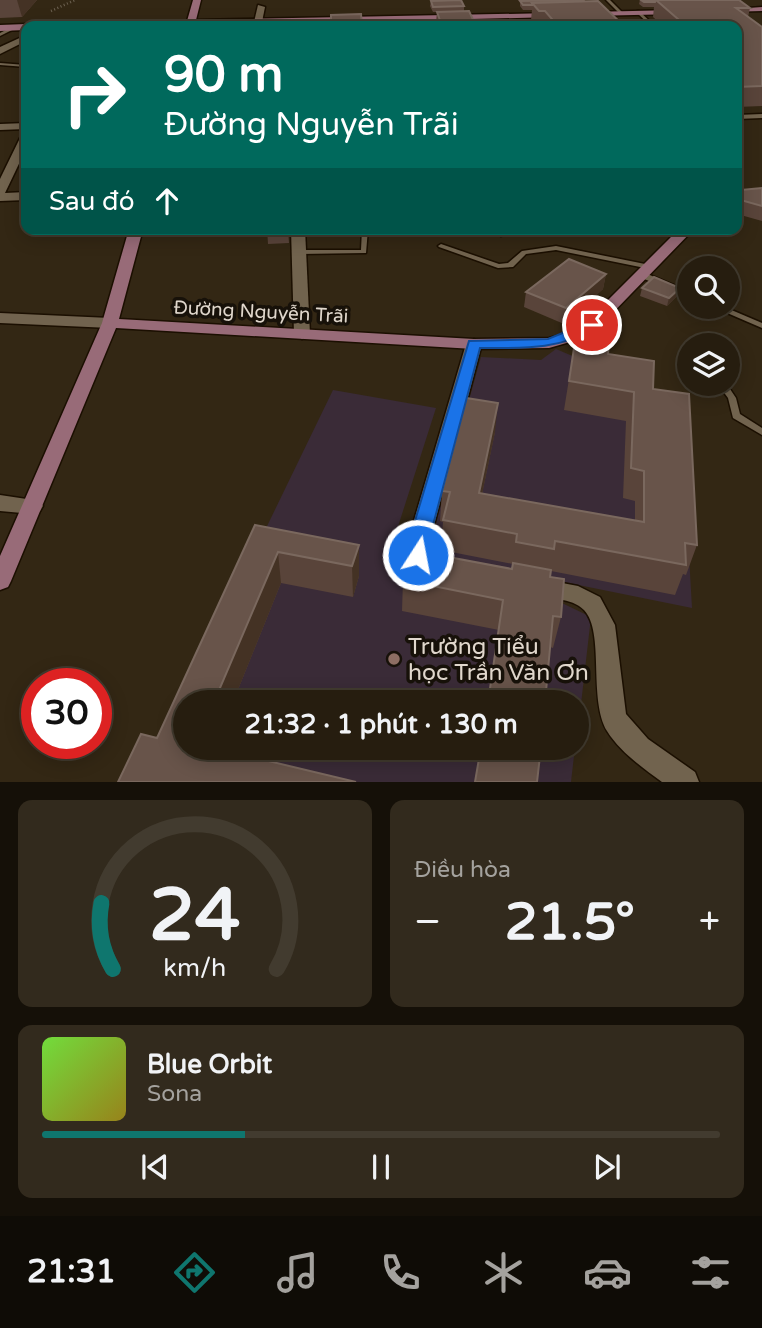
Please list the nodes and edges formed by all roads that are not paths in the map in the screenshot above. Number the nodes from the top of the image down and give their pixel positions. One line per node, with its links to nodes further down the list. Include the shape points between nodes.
1 (197, 0): 12 (street)
2 (608, 0): 9 (lane)
3 (261, 8): 13 (street)
4 (762, 9): 5 (street)
5 (710, 11)
6 (638, 12): 7 (street); 9 (street); 16 (lane)
7 (685, 12)
8 (505, 13): 11 (street); 14 (street); 15 (street)
9 (621, 13): 10 (street)
10 (579, 14)
11 (565, 15)
12 (192, 21)
13 (258, 21)
14 (285, 21)
15 (510, 21)
16 (648, 21)
17 (21, 27): 18 (street); 19 (lane)
18 (0, 28)
19 (0, 35)
20 (21, 40): 21 (street)
21 (0, 51)
22 (0, 64): 23 (lane)
23 (21, 66)
24 (762, 116): 25 (lane)
25 (742, 117)
26 (21, 126): 27 (street)
27 (0, 127)
28 (21, 148): 29 (street)
29 (0, 191)
30 (21, 196): 31 (street)
31 (0, 197)
32 (134, 235): 42 (street)
33 (298, 235): 37 (street)
34 (365, 235): 37 (lane, via 364,252)
35 (681, 235): 38 (street, Đường Nguyễn Trãi)
36 (441, 246): 38 (lane, via 498,266 510,265 524,252 556,248)
37 (299, 252): 44 (street)
38 (646, 271): 39 (lane); 45 (street, Đường Nguyễn Trãi, via 592,325 572,337 520,346)
39 (677, 288)
40 (740, 317): 43 (lane)
41 (0, 318): 42 (street, Đường Nguyễn Trãi)
42 (110, 323): 44 (street, Đường Nguyễn Trãi); 49 (street)
43 (762, 326)
44 (302, 334): 45 (street, Đường Nguyễn Trãi)
45 (474, 344): 50 (street, via 418,544 418,555 426,564)
46 (731, 396): 47 (lane, via 736,416)
47 (762, 432)
48 (0, 503): 49 (street)
49 (33, 506): 51 (street)
50 (452, 572)
51 (0, 581)
52 (516, 584): 53 (street, via 581,596 594,604 605,636 615,721)
53 (685, 782)

